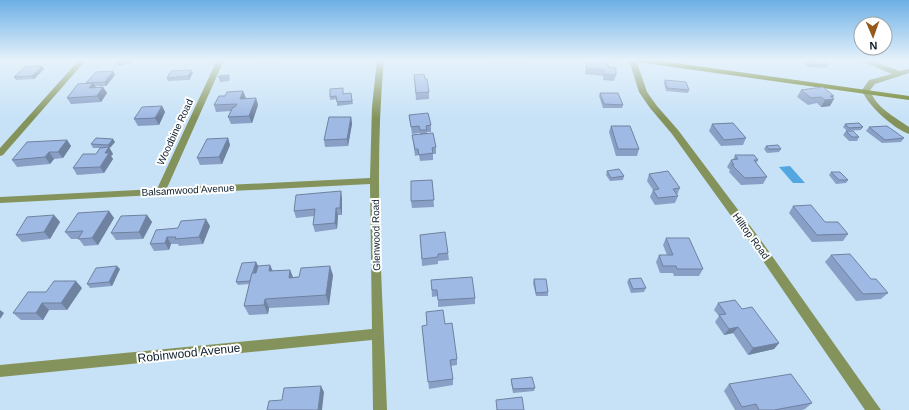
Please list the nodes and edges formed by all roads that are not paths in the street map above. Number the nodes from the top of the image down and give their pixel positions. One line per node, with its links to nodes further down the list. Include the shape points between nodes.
1 (66, 79): 10 (street)
2 (212, 79): 12 (street, Woodbine Road)
3 (379, 79): 11 (street, Glenwood Road)
4 (639, 79): 17 (street, Hilltop Road, via 643,92 654,108 675,132 756,242)
5 (783, 79): 7 (main road)
6 (882, 79): 7 (street, via 872,82)
7 (866, 90): 8 (main road); 9 (street, via 867,97 873,104)
8 (909, 98)
9 (909, 131)
10 (0, 153)
11 (375, 181): 12 (street, Balsamwood Avenue); 14 (street, Glenwood Road)
12 (160, 192): 13 (street, Balsamwood Avenue)
13 (0, 200)
14 (378, 334): 15 (street, Robinwood Avenue); 16 (street, Glenwood Road)
15 (0, 371)
16 (380, 410)
17 (874, 410)

